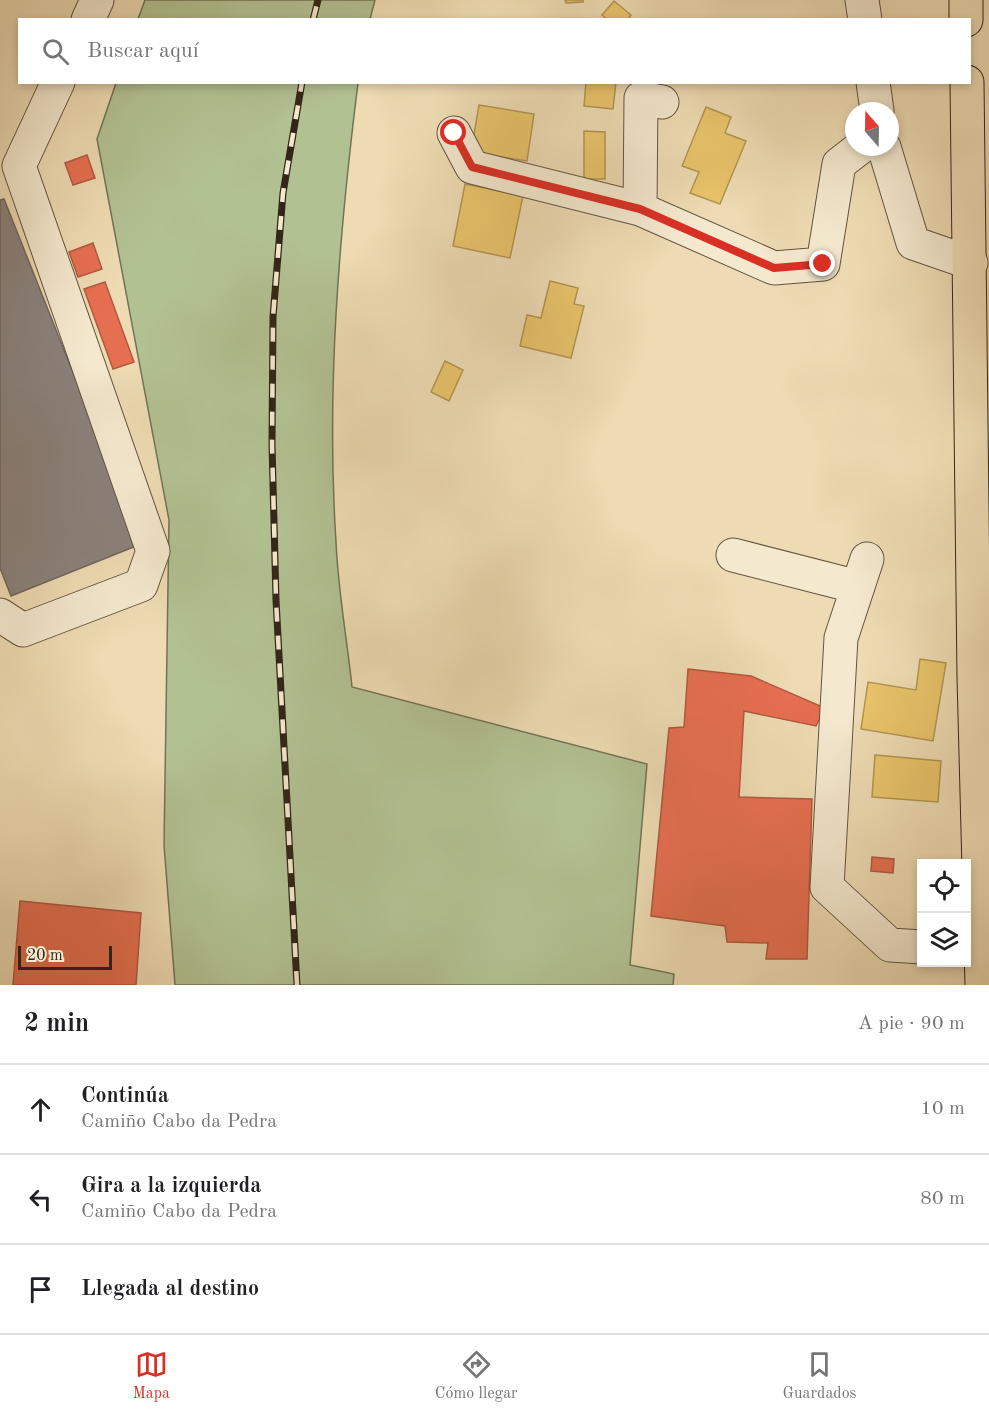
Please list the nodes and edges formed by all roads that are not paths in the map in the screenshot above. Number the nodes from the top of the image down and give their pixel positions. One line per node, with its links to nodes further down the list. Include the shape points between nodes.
1 (97, 0): 4 (street)
2 (862, 0): 5 (street)
3 (966, 0): 6 (highway)
4 (89, 18)
5 (865, 18)
6 (966, 18)
7 (57, 84): 15 (street)
8 (873, 84): 11 (street)
9 (967, 84): 17 (highway)
10 (662, 102): 16 (street, via 641,98)
11 (876, 102)
12 (454, 133): 16 (street, via 472,167)
13 (849, 156): 16 (street, via 839,164 823,264 774,268)
14 (887, 156): 17 (street, via 913,243)
15 (10, 169): 19 (street, via 153,551 141,585 23,630)
16 (640, 209)
17 (971, 263): 20 (highway)
18 (733, 555): 22 (street, via 862,573 841,638 827,887 890,945)
19 (0, 615)
20 (975, 677): 21 (highway); 25 (highway)
21 (966, 859)
22 (917, 947)
23 (962, 967): 24 (highway)
24 (961, 985)
25 (982, 985)

